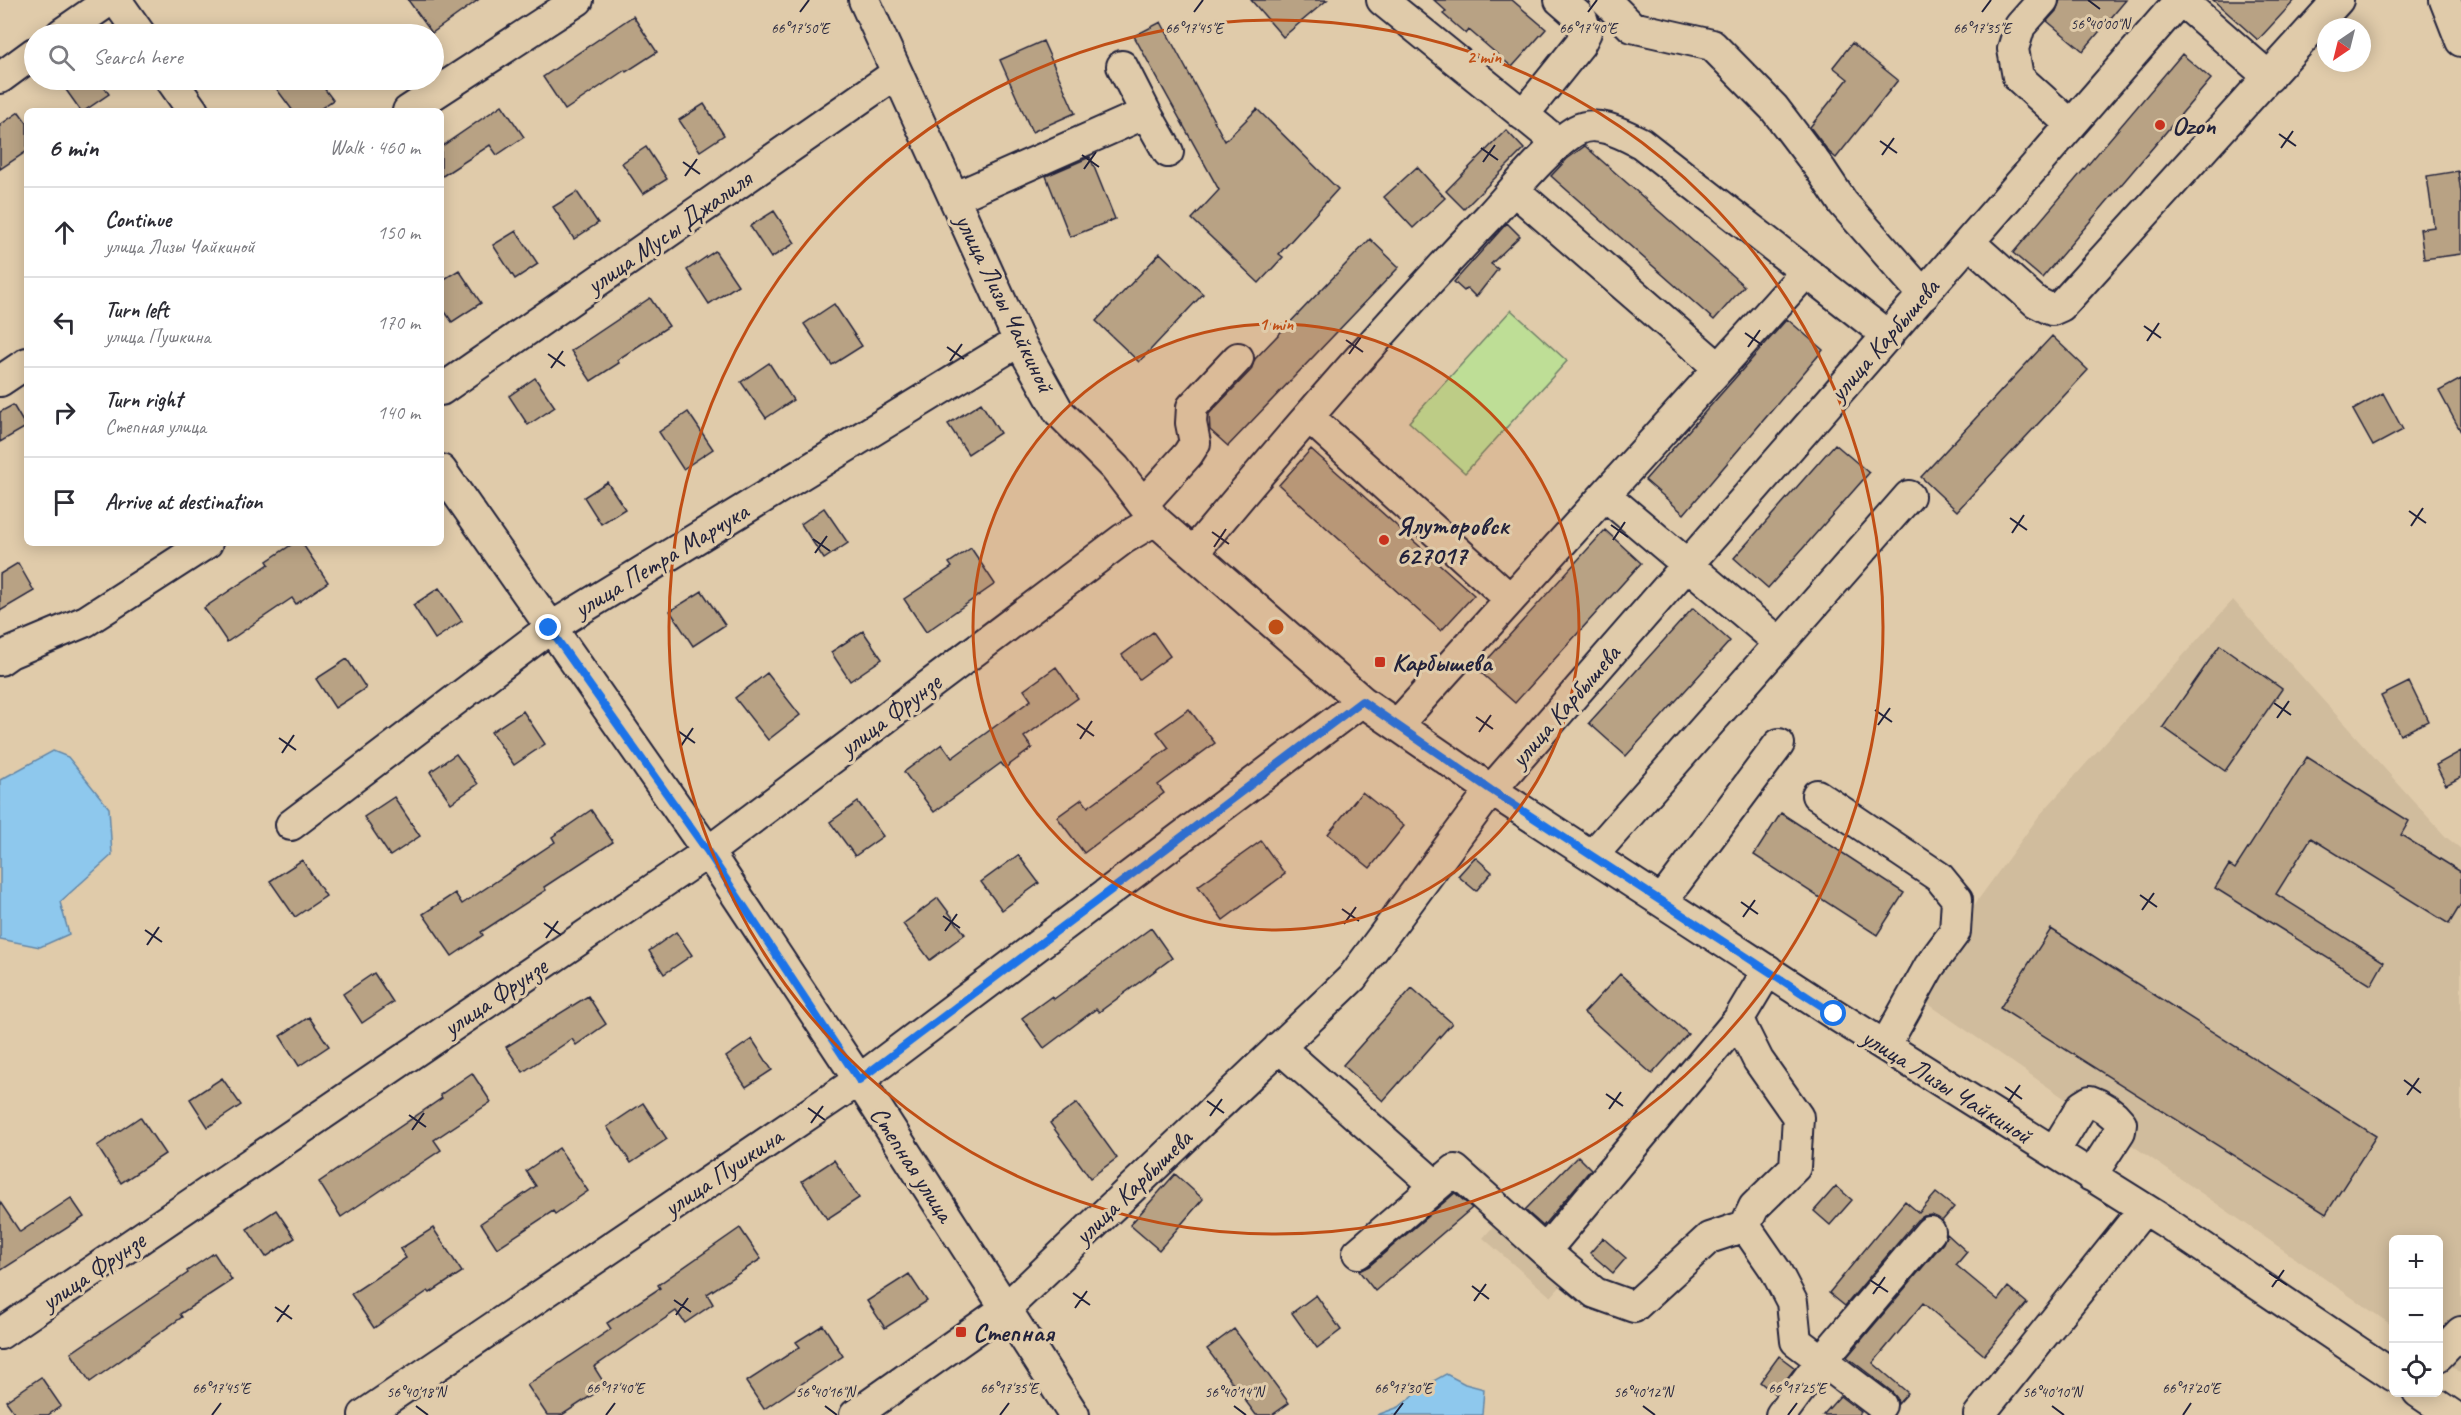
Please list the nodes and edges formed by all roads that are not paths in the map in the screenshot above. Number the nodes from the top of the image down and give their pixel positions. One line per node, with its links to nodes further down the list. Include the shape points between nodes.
1 (110, 0): 12 (street)
2 (116, 0): 13 (street)
3 (578, 0): 20 (street)
4 (864, 0): 17 (street, улица Лизы Чайкиной)
5 (1382, 0): 26 (street)
6 (1560, 0): 26 (street, via 1582,19 1586,32)
7 (1605, 0): 34 (street, via 1632,27 1712,45 1774,108 1843,203)
8 (2043, 0): 27 (street, via 2020,26 2013,50 2018,77)
9 (2181, 0): 18 (street); 27 (street, улица Карбышева)
10 (2338, 0): 18 (street)
11 (2445, 0): 14 (street)
12 (75, 24)
13 (133, 24)
14 (2461, 40)
15 (24, 60): 19 (street)
16 (1122, 66): 25 (street)
17 (897, 74): 31 (street, улица Лизы Чайкиной); 41 (street, улица Мусы Джалиля)
18 (2269, 77): 32 (street, via 2061,306 2052,309 2036,302)
19 (0, 78)
20 (444, 87)
21 (178, 90): 23 (street)
22 (440, 90): 24 (street)
23 (191, 108)
24 (413, 108)
25 (1146, 113): 29 (street); 31 (street)
26 (1523, 115): 28 (street)
27 (2071, 125): 32 (street, улица Карбышева)
28 (1558, 144): 30 (street); 33 (street, via 1578,129 1592,126 1615,130 1641,143)
29 (1168, 152)
30 (1514, 190): 39 (street); 42 (street)
31 (954, 198): 36 (street, улица Лизы Чайкиной)
32 (1969, 242): 34 (street, улица Карбышева)
33 (1806, 272): 35 (street); 39 (street)
34 (1924, 295): 35 (street, улица Карбышева)
35 (1888, 336): 49 (street, улица Карбышева)
36 (1019, 341): 46 (street, улица Лизы Чайкиной, via 1059,412 1115,468); 51 (street, улица Петра Марчука)
37 (1238, 358): 46 (street, улица Фрунзе, via 1192,407 1194,443)
38 (24, 365): 40 (street)
39 (1719, 368): 44 (street)
40 (0, 381)
41 (444, 388)
42 (1309, 417): 48 (street); 50 (street)
43 (444, 474): 51 (street, Степная улица)
44 (1605, 495): 49 (street); 50 (street)
45 (1909, 496): 52 (street)
46 (1149, 512): 48 (street, улица Лизы Чайкиной); 60 (street, улица Фрунзе, via 1123,539)
47 (202, 546): 53 (street, via 86,621)
48 (1193, 553): 54 (street, улица Лизы Чайкиной)
49 (1688, 565): 52 (street); 57 (street, улица Карбышева)
50 (1510, 599): 55 (street)
51 (549, 628): 59 (street, улица Петра Марчука); 60 (street, Степная улица)
52 (1780, 643): 61 (street)
53 (0, 660)
54 (1362, 701): 55 (street, улица Лизы Чайкиной); 67 (street, улица Пушкина)
55 (1397, 725): 57 (street, улица Лизы Чайкиной)
56 (1779, 744): 62 (street)
57 (1491, 790): 61 (street, улица Лизы Чайкиной); 66 (street, улица Карбышева, via 1352,978)
58 (1817, 795): 65 (street, via 1939,877 1957,899 1955,932 1929,968)
59 (291, 825)
60 (708, 852): 67 (street, Степная улица); 78 (street, улица Фрунзе)
61 (1592, 856): 62 (street, улица Лизы Чайкиной)
62 (1662, 901): 63 (street, улица Лизы Чайкиной)
63 (1768, 970): 64 (street); 65 (street, улица Лизы Чайкиной)
64 (1738, 1020): 72 (street, via 1758,1060 1798,1117 1796,1167 1754,1207); 74 (street)
65 (1884, 1046): 68 (street, улица Лизы Чайкиной)
66 (1279, 1047): 70 (street); 76 (street, улица Карбышева)
67 (859, 1080): 76 (street, Степная улица); 83 (street, улица Пушкина)
68 (2054, 1152): 69 (street, улица Лизы Чайкиной); 69 (street, via 2082,1106 2090,1101 2115,1115 2121,1123 2120,1131)
69 (2091, 1176): 71 (street, улица Лизы Чайкиной)
70 (1436, 1186): 74 (street, via 1455,1170); 75 (street)
71 (2144, 1209): 81 (street, улица Лизы Чайкиной); 87 (street)
72 (1745, 1226): 74 (street, via 1709,1238 1635,1307 1595,1293); 80 (street, via 1792,1302 1796,1341)
73 (1930, 1232): 80 (street)
74 (1545, 1251)
75 (1358, 1253)
76 (1005, 1310): 84 (street, улица Карбышева); 85 (street, Степная улица)
77 (2461, 1332): 79 (street)
78 (0, 1334)
79 (2443, 1352)
80 (1821, 1361): 82 (street); 86 (street)
81 (2389, 1373)
82 (1882, 1412)
83 (364, 1415)
84 (855, 1415)
85 (1074, 1415)
86 (1780, 1415)
87 (1979, 1415)

